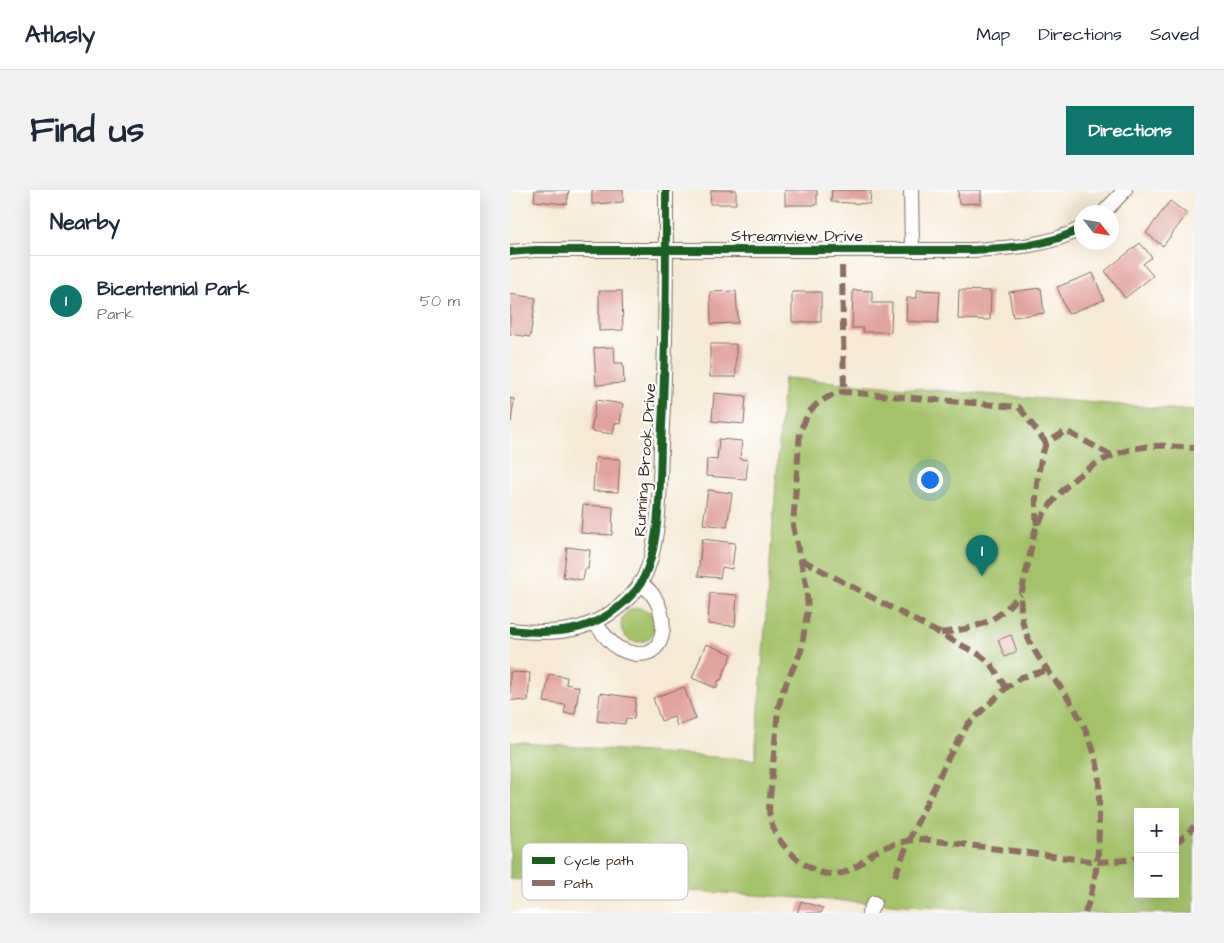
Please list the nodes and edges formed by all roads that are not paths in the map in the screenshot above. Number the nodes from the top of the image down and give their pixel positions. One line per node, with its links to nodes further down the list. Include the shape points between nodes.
1 (666, 190): 6 (street, Running Brook Drive)
2 (911, 190): 7 (street)
3 (1125, 190): 4 (street)
4 (1111, 205)
5 (1074, 231): 7 (street, Streamview Drive, via 1015,248)
6 (666, 250): 7 (street, Streamview Drive); 8 (street, Streamview Drive); 9 (street, Running Brook Drive, via 660,481 651,558)
7 (912, 250)
8 (510, 252)
9 (640, 583): 10 (street, Running Brook Drive, via 614,610); 10 (street, via 652,594 663,619 663,632 658,644 650,651 641,654 619,649)
10 (594, 622): 11 (street, Running Brook Drive, via 559,632)
11 (510, 630)

